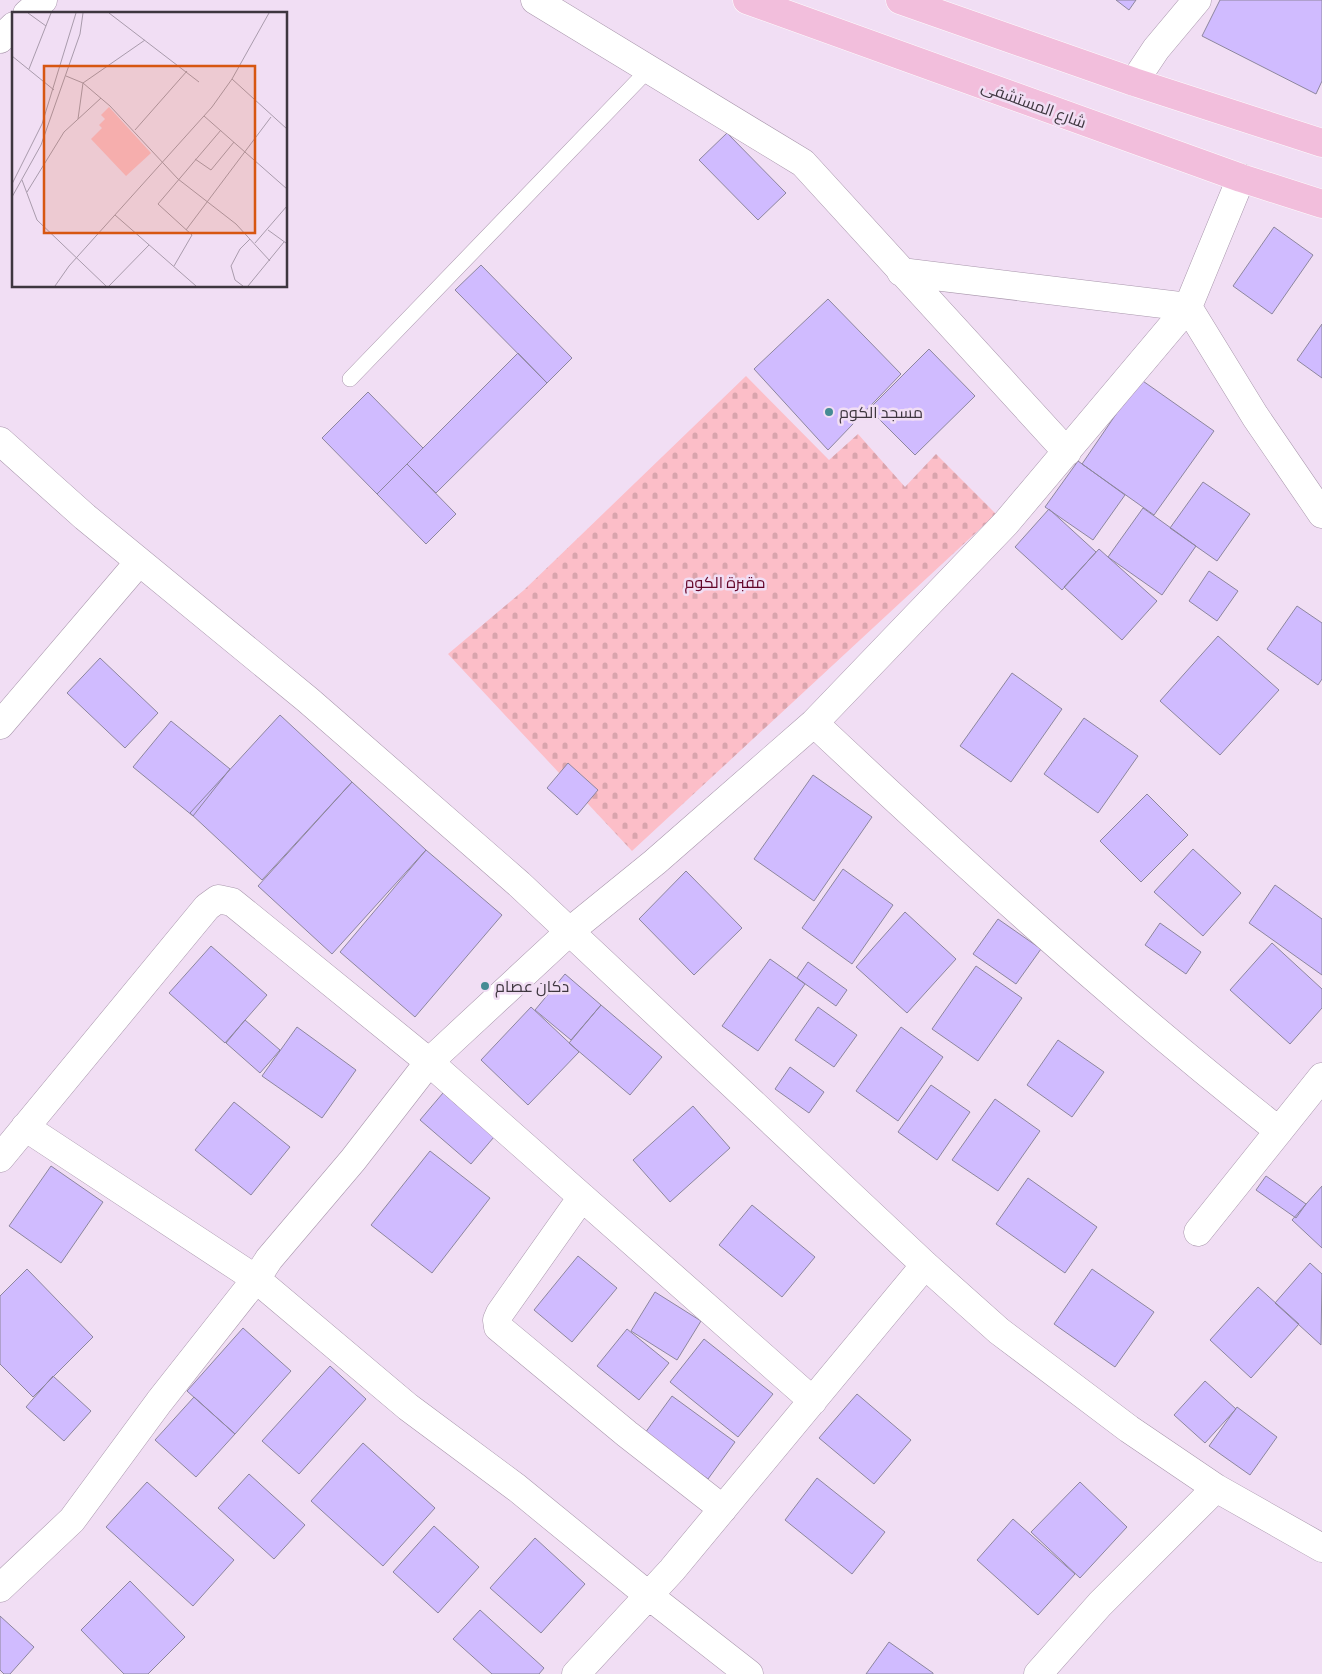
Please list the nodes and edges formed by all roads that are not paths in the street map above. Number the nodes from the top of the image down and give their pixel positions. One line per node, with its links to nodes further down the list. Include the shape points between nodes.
1 (43, 0): 6 (street)
2 (535, 0): 9 (street)
3 (747, 0): 12 (main road, شارع المستشفى)
4 (900, 0): 10 (main road)
5 (1197, 0): 10 (street, via 1156,49)
6 (29, 12)
7 (12, 28): 8 (street)
8 (0, 39)
9 (648, 69): 14 (street, via 802,163); 16 (lane)
10 (1134, 82): 11 (main road)
11 (1322, 143)
12 (1241, 178): 13 (main road, شارع المستشفى); 15 (street)
13 (1322, 204)
14 (902, 272): 15 (street); 18 (street)
15 (1188, 307): 18 (street); 19 (street, via 1255,416)
16 (350, 379)
17 (0, 441): 20 (street)
18 (1067, 452): 21 (street, via 1006,523)
19 (1322, 514)
20 (139, 562): 22 (street); 23 (street, via 308,700)
21 (814, 722): 23 (street, via 655,862); 27 (street, via 1045,934 1173,1046)
22 (0, 725)
23 (570, 931): 24 (street); 31 (street)
24 (429, 1062): 26 (street, via 232,902 218,899 207,908); 29 (street); 32 (street)
25 (1322, 1078): 27 (street)
26 (25, 1127): 28 (street); 32 (street)
27 (1279, 1131): 30 (street)
28 (0, 1158)
29 (582, 1197): 33 (street); 35 (street, via 500,1313 498,1327)
30 (1198, 1232)
31 (925, 1265): 33 (street); 34 (street, via 998,1331 1129,1429)
32 (256, 1279): 37 (street, via 158,1402 72,1520); 38 (street, via 408,1407 517,1488)
33 (813, 1401): 35 (street)
34 (1216, 1488): 36 (street); 41 (street, via 1100,1604)
35 (723, 1509): 38 (street)
36 (1322, 1548)
37 (0, 1588)
38 (648, 1595): 39 (street); 40 (street)
39 (576, 1674)
40 (750, 1674)
41 (1038, 1674)

